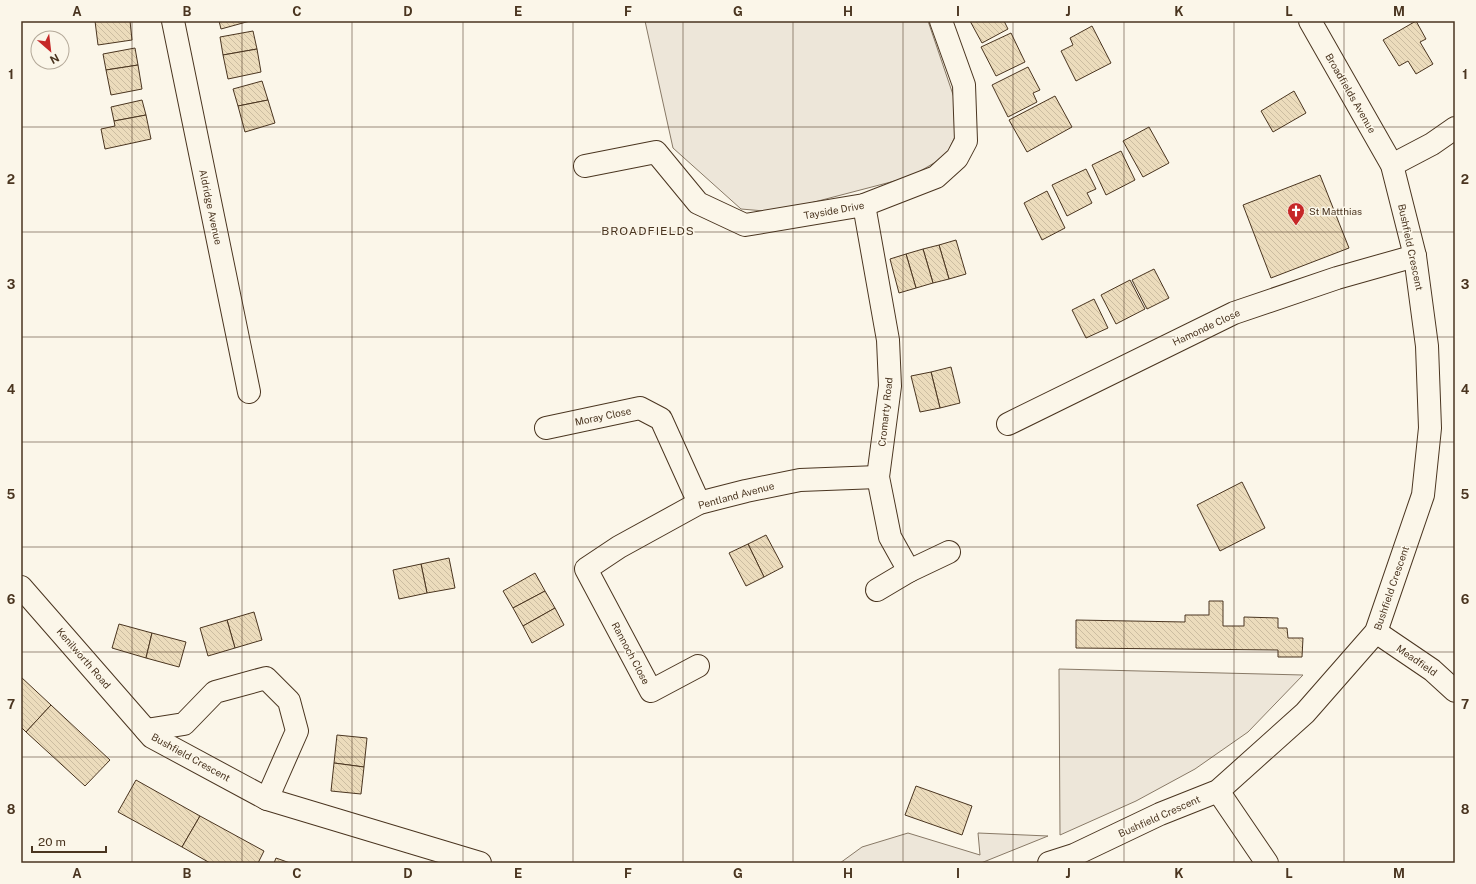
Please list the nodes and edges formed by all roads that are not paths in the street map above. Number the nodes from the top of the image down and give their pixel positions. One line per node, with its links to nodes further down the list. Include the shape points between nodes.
1 (173, 21): 9 (street, Aldridge Avenue)
2 (941, 21): 7 (street, Tayside Drive, via 964,85 966,141 957,158 936,177)
3 (1310, 21): 5 (street, Broadfields Avenue)
4 (1455, 128): 5 (street, via 1432,144)
5 (1392, 165): 8 (street, Bushfield Crescent)
6 (585, 166): 7 (street, Tayside Drive, via 656,152 698,203 746,225)
7 (864, 205): 12 (street, Cromarty Road, via 888,340 890,386)
8 (1415, 256): 10 (street, Hamonde Close, via 1337,278 1234,313); 19 (street, Bushfield Crescent, via 1421,296 1430,428 1424,487)
9 (249, 392)
10 (1008, 424)
11 (546, 428): 13 (street, Moray Close, via 640,408 661,419)
12 (878, 477): 13 (street, Pentland Avenue, via 800,480); 16 (street, Cromarty Road, via 890,537)
13 (699, 503): 15 (street, Pentland Avenue, via 619,547)
14 (949, 552): 16 (street)
15 (586, 569): 20 (street, Rannoch Close, via 651,691)
16 (909, 571): 18 (street)
17 (21, 586): 22 (street, Kenilworth Road)
18 (877, 590)
19 (1376, 632): 21 (street, Meadfield, via 1432,670); 23 (street, Bushfield Crescent, via 1305,713)
20 (698, 666)
21 (1455, 691)
22 (146, 730): 24 (street, Bushfield Crescent, via 152,737); 24 (street, Bushfield Crescent, via 184,724 216,692 266,678 289,701 297,731)
23 (1218, 792): 26 (street, Bushfield Crescent, via 1160,814 1074,855); 27 (street)
24 (267, 799): 25 (street, Bushfield Crescent)
25 (480, 863)
26 (1049, 863)
27 (1268, 863)

